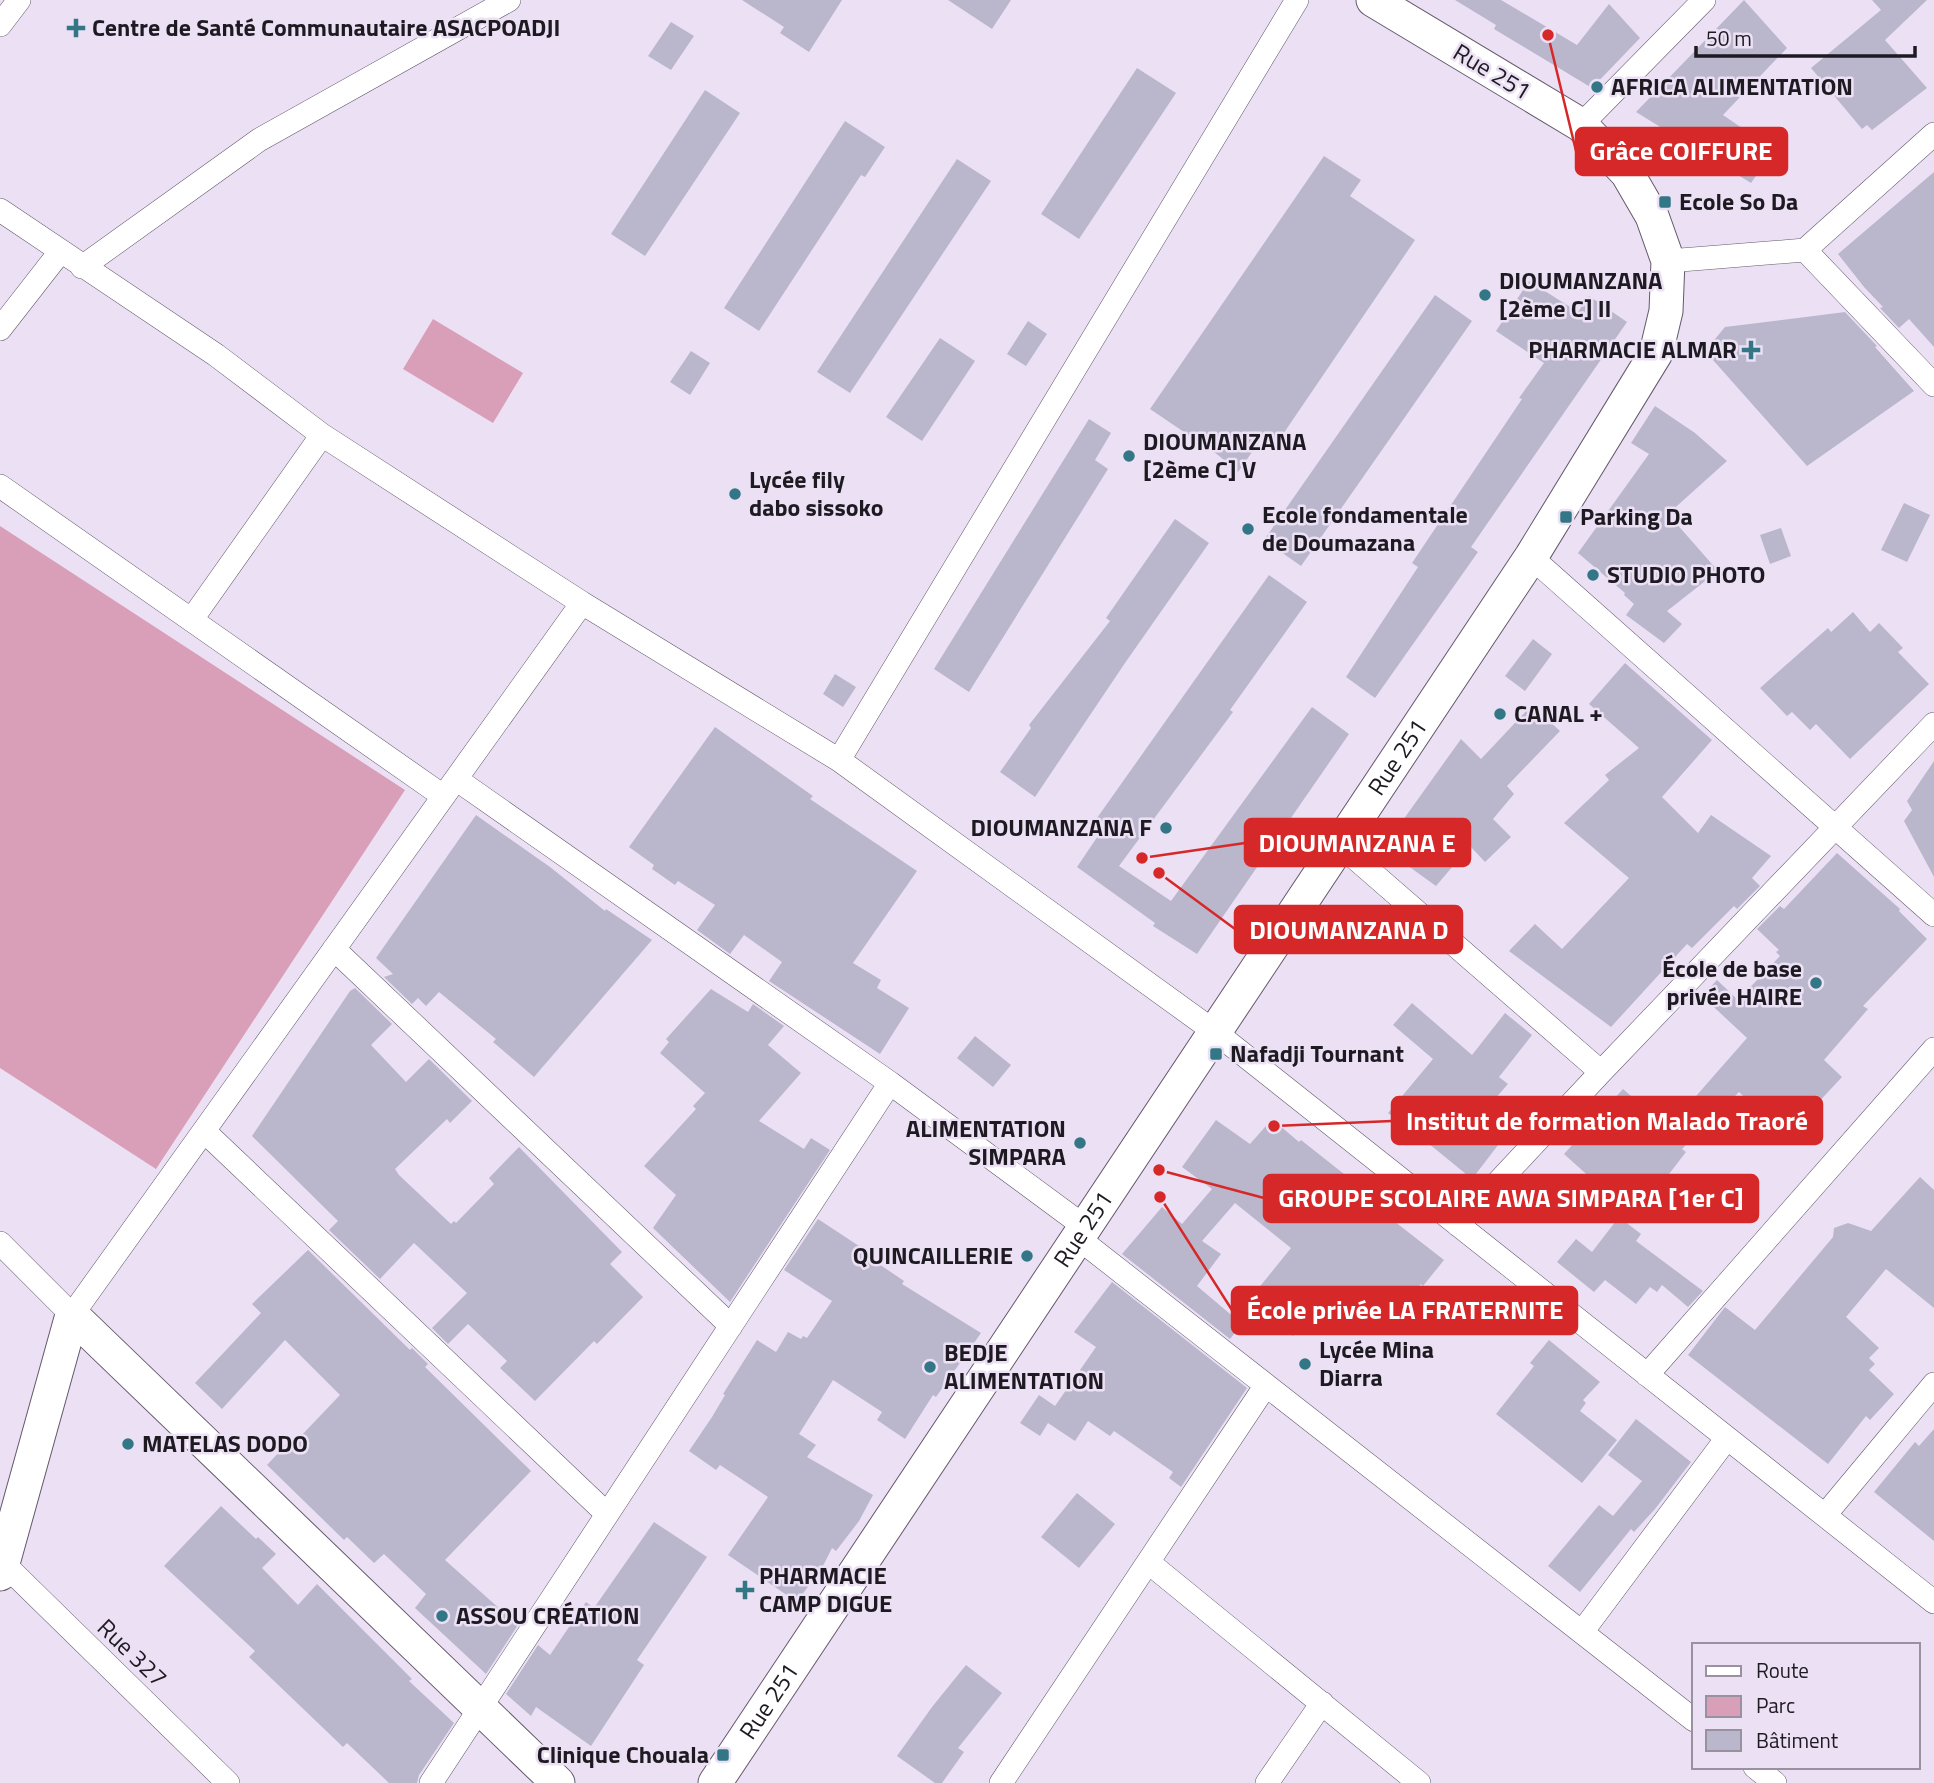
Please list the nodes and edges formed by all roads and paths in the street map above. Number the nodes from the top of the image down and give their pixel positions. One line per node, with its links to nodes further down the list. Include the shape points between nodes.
1 (19, 0): 6 (street)
2 (509, 0): 13 (street, via 259,140)
3 (1297, 0): 22 (street)
4 (1704, 0): 7 (street)
5 (1376, 1): 7 (main road, Rue 251)
6 (0, 25)
7 (1581, 125): 12 (main road, Rue 251, via 1627,173 1652,216)
8 (1934, 134): 10 (street)
9 (0, 210): 11 (street)
10 (1805, 250): 12 (street); 15 (street)
11 (60, 252): 13 (street); 14 (street)
12 (1668, 261): 18 (main road, Rue 251, via 1666,311 1656,353)
13 (82, 267): 16 (street, via 216,355)
14 (0, 329)
15 (1934, 384)
16 (322, 435): 19 (street); 20 (street)
17 (0, 486): 20 (street)
18 (1531, 557): 24 (street); 25 (main road, Rue 251)
19 (582, 603): 22 (street); 23 (street)
20 (192, 618): 23 (street)
21 (1934, 724): 24 (street)
22 (839, 760): 28 (street)
23 (449, 788): 27 (street); 31 (street)
24 (1835, 827): 26 (street); 30 (street)
25 (1340, 845): 28 (main road, Rue 251); 30 (street)
26 (1934, 915)
27 (334, 949): 32 (street); 37 (street)
28 (1215, 1032): 33 (street); 34 (main road, Rue 251)
29 (1934, 1049): 38 (street)
30 (1601, 1072): 33 (street)
31 (890, 1083): 34 (street); 37 (street)
32 (204, 1131): 36 (street); 42 (street)
33 (1458, 1225): 38 (street)
34 (1082, 1233): 40 (street); 55 (main road, Rue 251)
35 (0, 1243): 36 (street)
36 (72, 1315): 45 (main road); 49 (main road)
37 (731, 1326): 42 (street)
38 (1647, 1375): 41 (street)
39 (1934, 1384): 43 (street)
40 (1266, 1385): 44 (street); 47 (street)
41 (1727, 1438): 43 (street); 47 (street)
42 (607, 1514): 49 (street)
43 (1825, 1515): 46 (street)
44 (1148, 1562): 48 (street); 56 (street)
45 (1, 1565): 52 (street, Rue 327)
46 (1934, 1602)
47 (1582, 1632): 50 (street)
48 (1322, 1703): 57 (street); 58 (street)
49 (480, 1709): 53 (street); 54 (main road)
50 (1692, 1718)
51 (1758, 1769): 59 (street)
52 (228, 1783)
53 (431, 1783)
54 (558, 1783)
55 (715, 1783)
56 (1001, 1783)
57 (1267, 1783)
58 (1419, 1783)
59 (1775, 1783)

